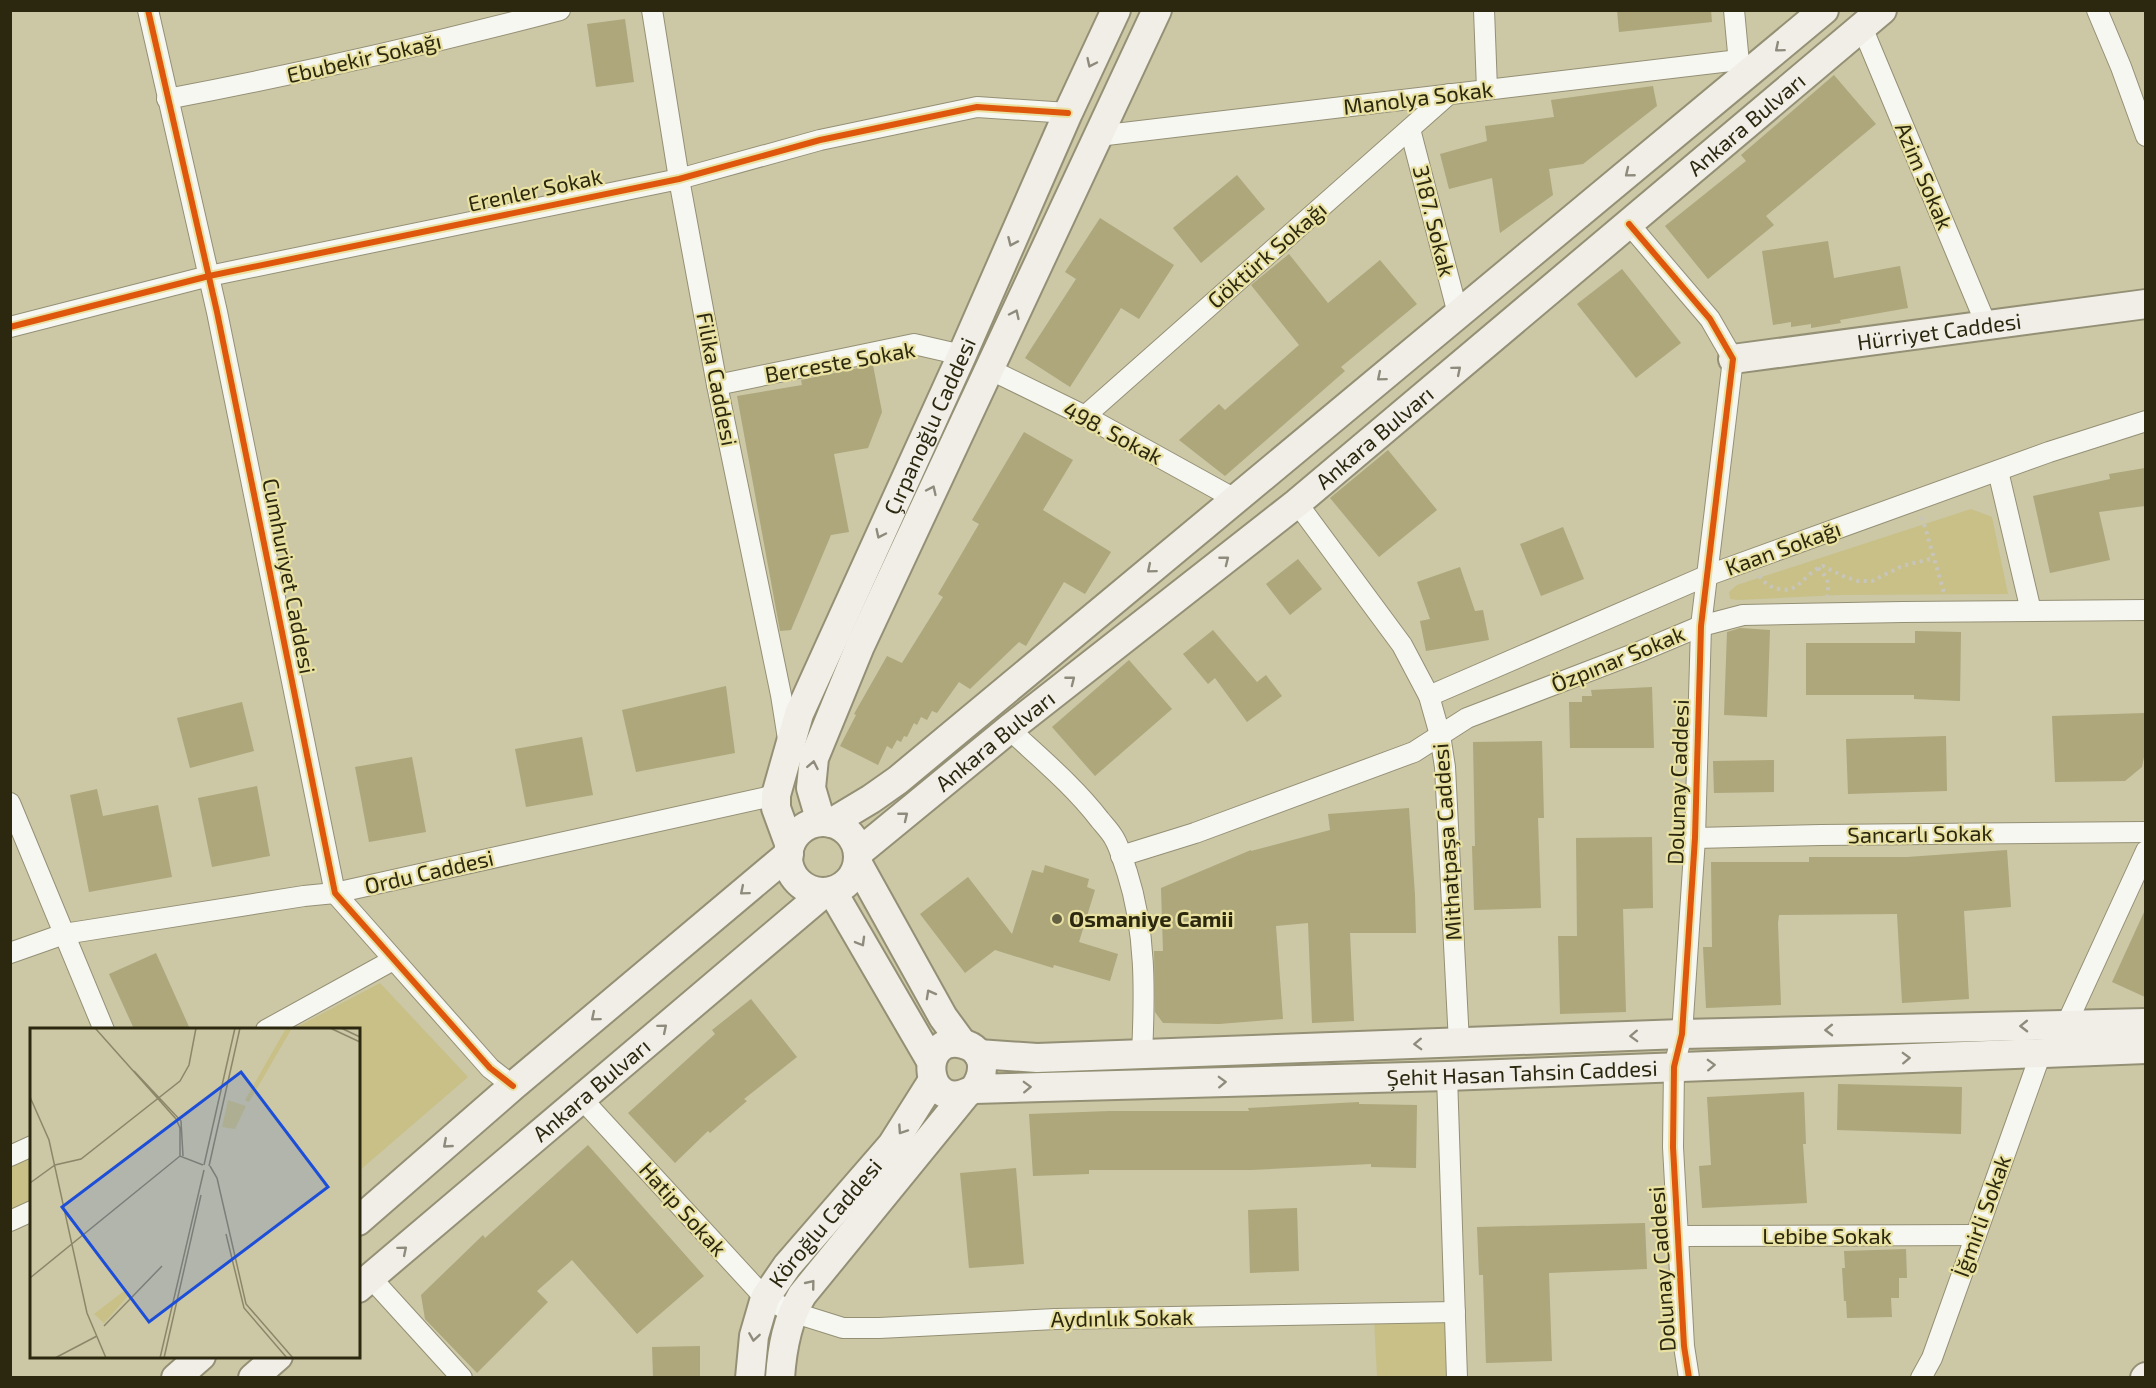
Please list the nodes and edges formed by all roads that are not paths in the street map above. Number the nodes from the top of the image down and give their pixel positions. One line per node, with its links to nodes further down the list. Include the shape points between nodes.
1 (148, 10): 14 (street, Cumhuriyet Caddesi)
2 (560, 10): 14 (street, Ebubekir Sokağı, via 298,74)
3 (652, 10): 19 (street, Filika Caddesi)
4 (1116, 10): 15 (main road, Çırpanoğlu Caddesi, one-way to 15)
5 (1156, 10): 17 (main road, Çırpanoğlu Caddesi)
6 (1484, 10): 12 (street)
7 (1734, 10): 11 (street)
8 (1824, 10): 11 (main road, Ankara Bulvarı, one-way to 11)
9 (2097, 10): 18 (street)
10 (1872, 19): 20 (main road, Ankara Bulvarı); 24 (street, Azim Sokak)
11 (1740, 70): 12 (street, Manolya Sokak); 23 (main road, Ankara Bulvarı, one-way to 23)
12 (1487, 89): 13 (street, Manolya Sokak)
13 (1449, 94): 16 (street, Göktürk Sokağı); 17 (street, Manolya Sokak)
14 (167, 99): 21 (street, Cumhuriyet Caddesi)
15 (1068, 113): 19 (street, Erenler Sokak, via 977,107 820,140); 26 (main road, Çırpanoğlu Caddesi, one-way to 26)
16 (1410, 129): 23 (street, 3187. Sokak); 30 (street, Göktürk Sokağı)
17 (1098, 136): 28 (main road, Çırpanoğlu Caddesi, one-way to 17)
18 (2145, 136)
19 (679, 179): 21 (street, Erenler Sokak); 29 (street, Filika Caddesi)
20 (1629, 225): 27 (street, via 1710,319); 34 (main road, Ankara Bulvarı, one-way to 20)
21 (209, 276): 25 (street, Erenler Sokak); 53 (street, Cumhuriyet Caddesi)
22 (2145, 304): 24 (main road, Hürriyet Caddesi)
23 (1458, 314): 33 (main road, Ankara Bulvarı, one-way to 33)
24 (1986, 324): 27 (main road, Hürriyet Caddesi)
25 (10, 327)
26 (962, 355): 29 (street, Berceste Sokak, via 914,344); 42 (main road, Çırpanoğlu Caddesi, one-way to 42, via 807,694)
27 (1733, 359): 35 (street, Dolunay Caddesi)
28 (989, 369): 30 (street, 498. Sokak); 45 (main road, Çırpanoğlu Caddesi, one-way to 28, via 811,788 814,758 860,646)
29 (717, 385): 42 (street, Filika Caddesi)
30 (1085, 416): 33 (street, 498. Sokak)
31 (2145, 421): 32 (street, Kaan Sokağı)
32 (1998, 471): 35 (street, Kaan Sokağı); 37 (street)
33 (1234, 499): 45 (main road, Ankara Bulvarı, one-way to 45, via 898,780)
34 (1297, 503): 39 (street, Mithatpaşa Caddesi, via 1402,645); 40 (main road, Ankara Bulvarı, one-way to 34)
35 (1706, 576): 38 (street, Dolunay Caddesi); 39 (street, Kaan Sokağı)
36 (2145, 610): 37 (street, Özpınar Sokak)
37 (2031, 611): 38 (street, Özpınar Sokak, via 1743,615)
38 (1701, 626): 41 (street, Özpınar Sokak, via 1467,718); 47 (street, Dolunay Caddesi)
39 (1429, 696): 41 (street, Mithatpaşa Caddesi)
40 (1009, 729): 50 (street, via 1093,811 1114,837); 51 (main road, Ankara Bulvarı, one-way to 40)
41 (1440, 735): 50 (street, Özpınar Sokak, via 1414,752 1195,833); 62 (street, Mithatpaşa Caddesi, via 1445,767)
42 (789, 747): 43 (main road, Çırpanoğlu Caddesi)
43 (776, 795): 48 (main road, Çırpanoğlu Caddesi, via 776,808); 53 (street, Ordu Caddesi)
44 (10, 802): 54 (street)
45 (826, 823): 48 (main road, Ankara Bulvarı, via 802,829); 51 (main road, via 849,834)
46 (2145, 832): 47 (street, Sancarlı Sokak)
47 (1695, 838): 61 (street, Dolunay Caddesi)
48 (790, 850): 52 (main road, via 795,878 808,889); 70 (main road, Ankara Bulvarı, one-way to 70)
49 (2145, 851): 58 (street)
50 (1121, 856): 66 (street, via 1139,923 1145,997)
51 (858, 858): 52 (main road, Ankara Bulvarı, via 851,879); 63 (main road, one-way to 51, via 943,1017)
52 (828, 892): 68 (main road, Şehit Hasan Tahsin Caddesi, one-way to 68); 72 (main road, Ankara Bulvarı, one-way to 52)
53 (335, 893): 54 (street, Ordu Caddesi); 56 (street, Cumhuriyet Caddesi)
54 (64, 934): 55 (street, Ordu Caddesi); 59 (street)
55 (10, 952)
56 (393, 960): 60 (street); 70 (street, Cumhuriyet Caddesi, via 490,1068)
57 (2145, 1023): 58 (main road, Şehit Hasan Tahsin Caddesi)
58 (2066, 1025): 61 (main road, Şehit Hasan Tahsin Caddesi, one-way to 61)
59 (104, 1028)
60 (268, 1028)
61 (1682, 1034): 62 (main road, Şehit Hasan Tahsin Caddesi, one-way to 62); 67 (street, Dolunay Caddesi)
62 (1459, 1043): 66 (main road, Şehit Hasan Tahsin Caddesi, one-way to 66)
63 (970, 1048): 66 (main road, Şehit Hasan Tahsin Caddesi, via 1036,1058); 68 (main road, Şehit Hasan Tahsin Caddesi, via 952,1043 943,1046 936,1053); 71 (main road, via 982,1062 983,1072)
64 (2145, 1048): 65 (main road, Şehit Hasan Tahsin Caddesi)
65 (2041, 1053): 67 (main road, Şehit Hasan Tahsin Caddesi, one-way to 65); 78 (street, İğmirli Sokak)
66 (1142, 1054)
67 (1674, 1067): 69 (main road, Şehit Hasan Tahsin Caddesi); 79 (street, Dolunay Caddesi)
68 (932, 1071): 71 (main road, Şehit Hasan Tahsin Caddesi, via 938,1088 947,1094); 81 (main road, Köroğlu Caddesi, one-way to 81, via 892,1145 787,1266)
69 (1446, 1076): 71 (main road, Şehit Hasan Tahsin Caddesi, one-way to 69); 83 (street)
70 (513, 1086): 76 (main road, Ankara Bulvarı, one-way to 76)
71 (970, 1091): 82 (main road, Köroğlu Caddesi, one-way to 71)
72 (581, 1098): 80 (main road, Ankara Bulvarı, one-way to 72); 81 (street, Hatip Sokak)
73 (30, 1147): 74 (street)
74 (10, 1156)
75 (30, 1212): 77 (street)
76 (360, 1219)
77 (10, 1221)
78 (1976, 1235): 79 (street, Lebibe Sokak); 93 (street, İğmirli Sokak, via 1932,1358)
79 (1678, 1236): 92 (street, Dolunay Caddesi)
80 (365, 1283): 88 (street)
81 (765, 1298): 82 (street, Hatip Sokak); 89 (main road, Köroğlu Caddesi, one-way to 89, via 754,1336)
82 (792, 1312): 83 (street, Aydınlık Sokak, via 843,1328 879,1328 1055,1319); 90 (main road, Köroğlu Caddesi)
83 (1455, 1312): 91 (street)
84 (199, 1358): 86 (main road)
85 (276, 1358): 87 (main road)
86 (176, 1377)
87 (253, 1377)
88 (462, 1377)
89 (750, 1377)
90 (780, 1377)
91 (1457, 1377)
92 (1689, 1377)
93 (1921, 1377)

